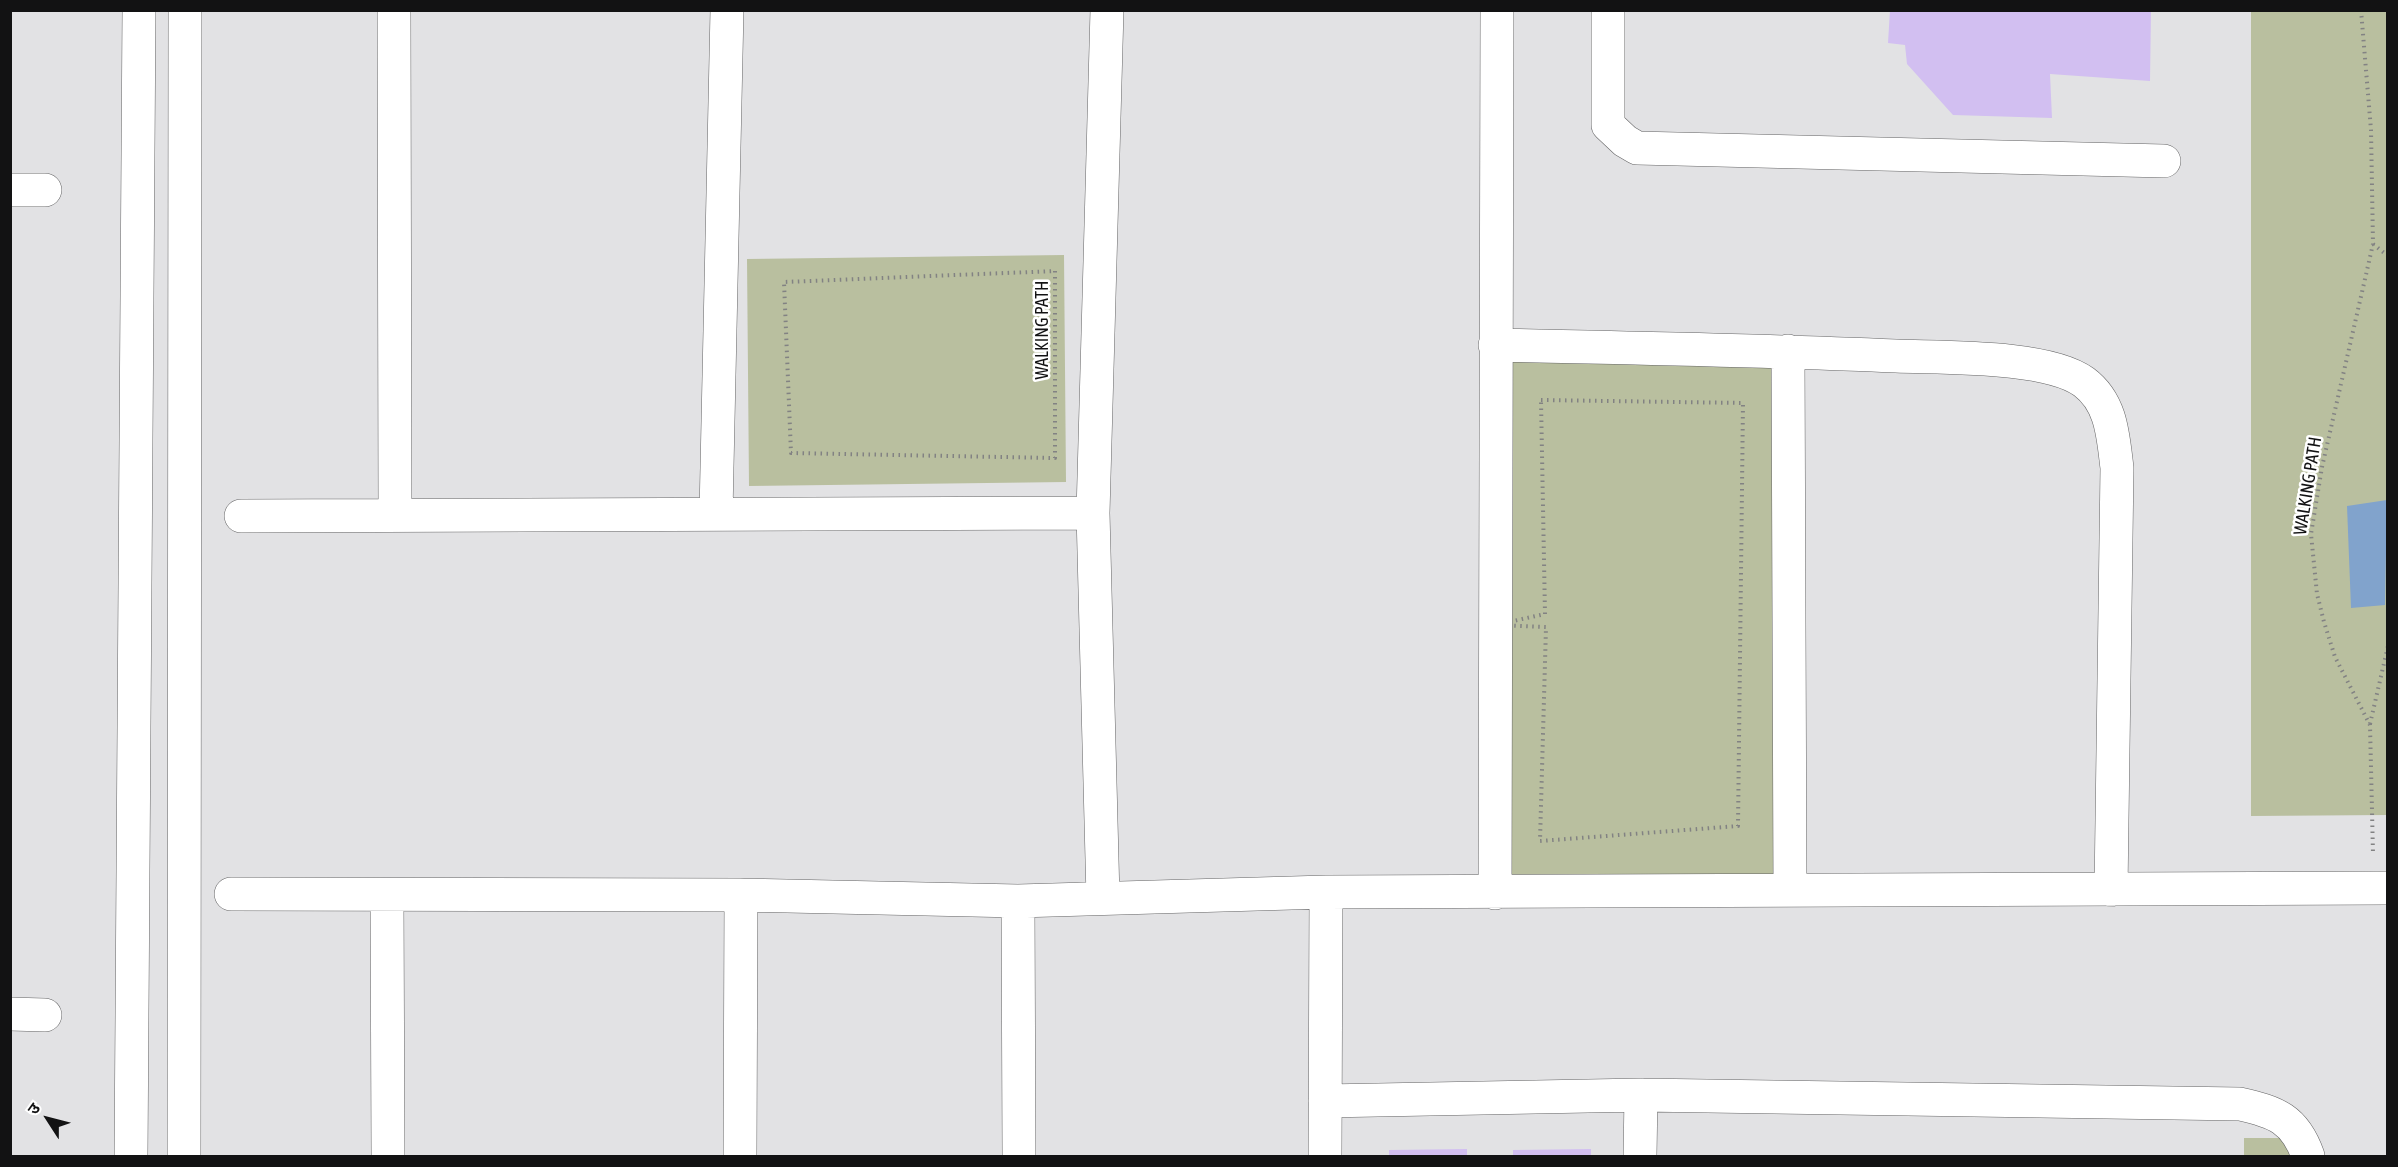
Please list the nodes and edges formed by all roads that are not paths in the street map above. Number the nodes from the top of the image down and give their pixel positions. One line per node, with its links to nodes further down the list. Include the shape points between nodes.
1 (139, 10): 31 (street)
2 (185, 10): 32 (street)
3 (394, 10): 15 (street)
4 (727, 10): 13 (street)
5 (1107, 10): 14 (street)
6 (1497, 10): 11 (street)
7 (1608, 10): 8 (street, via 1608,125 1637,148)
8 (2164, 161)
9 (10, 190): 10 (street)
10 (45, 190)
11 (1495, 345): 12 (street); 21 (street)
12 (1788, 351): 18 (street); 19 (street, via 2017,363 2063,372 2083,381 2099,396 2111,420 2117,468)
13 (716, 513): 14 (street); 15 (street)
14 (1093, 513): 25 (street)
15 (395, 515): 16 (street)
16 (241, 516)
17 (2381, 887): 19 (street)
18 (1790, 889): 19 (street); 21 (street)
19 (2111, 890)
20 (1326, 892): 21 (street); 25 (street); 30 (street)
21 (1495, 893)
22 (231, 894): 24 (street)
23 (741, 895): 24 (street); 26 (street); 34 (street)
24 (387, 896): 33 (street)
25 (1103, 898): 26 (street)
26 (1017, 901): 35 (street)
27 (10, 1014): 28 (street)
28 (45, 1015)
29 (1641, 1095): 30 (street); 37 (street); 38 (street, via 2240,1104 2275,1113 2289,1123 2302,1139)
30 (1325, 1101): 36 (street)
31 (131, 1156)
32 (184, 1156)
33 (388, 1156)
34 (740, 1156)
35 (1018, 1156)
36 (1325, 1156)
37 (1640, 1156)
38 (2308, 1156)

